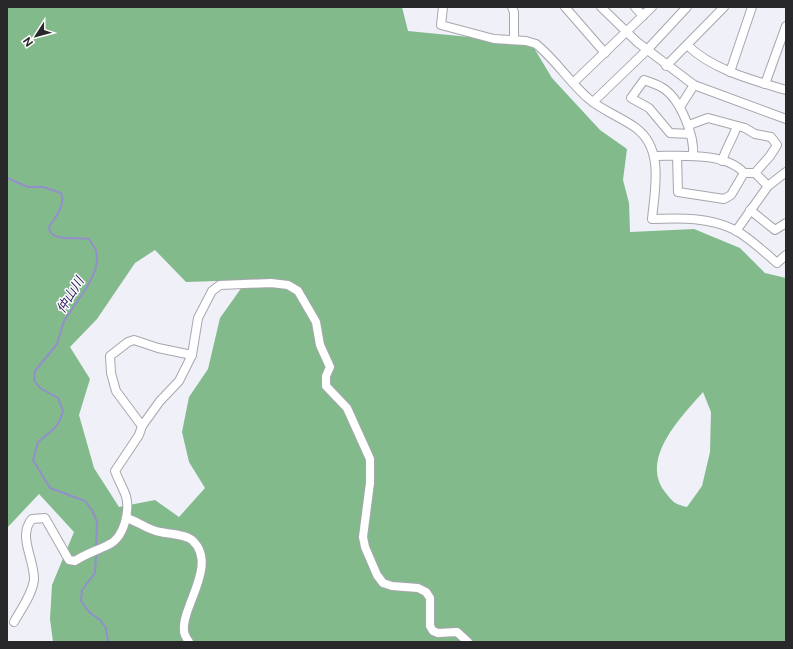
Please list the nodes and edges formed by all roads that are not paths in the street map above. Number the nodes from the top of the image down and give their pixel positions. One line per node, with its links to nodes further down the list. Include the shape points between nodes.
1 (443, 7): 13 (street, via 441,25 494,39)
2 (512, 7): 13 (street)
3 (565, 7): 16 (street)
4 (601, 7): 12 (street)
5 (635, 7): 10 (street)
6 (652, 7): 10 (street)
7 (687, 7): 15 (street)
8 (724, 7): 14 (street)
9 (752, 7): 18 (street)
10 (643, 16): 12 (street)
11 (786, 26): 20 (street)
12 (626, 33): 15 (street); 16 (street)
13 (514, 40): 19 (street, via 536,44)
14 (687, 45): 17 (street); 18 (street, via 695,53)
15 (647, 50): 17 (street); 23 (street)
16 (605, 53): 19 (street)
17 (666, 66): 21 (street)
18 (730, 72): 20 (street)
19 (574, 82): 23 (street)
20 (766, 84): 22 (street)
21 (694, 85): 24 (street); 25 (street)
22 (786, 90)
23 (593, 102): 29 (street, via 636,128 648,140)
24 (680, 107): 26 (street); 28 (street, via 662,87 644,80 631,98 649,108 670,133)
25 (786, 119)
26 (689, 125): 27 (street, via 708,118); 28 (street)
27 (737, 126): 32 (street); 34 (street, via 755,134 771,137 776,144 770,156)
28 (690, 134): 31 (street, via 694,146)
29 (655, 156): 30 (street); 39 (street, via 652,219 694,218 714,222)
30 (677, 156): 31 (street); 33 (street, via 678,192 724,200 731,195)
31 (693, 156): 32 (street)
32 (722, 161): 33 (street, via 738,166)
33 (744, 173): 34 (street)
34 (755, 173): 36 (street)
35 (784, 177): 36 (street)
36 (768, 186): 37 (street)
37 (750, 210): 38 (street, via 775,230); 39 (street)
38 (786, 223)
39 (736, 231): 40 (street, via 777,263)
40 (786, 255)
41 (192, 354): 42 (street, via 179,381); 42 (street, via 158,348 134,340 110,356 116,391); 46 (street, via 198,318 212,291 220,285 271,283 288,285 298,291 316,322 320,345 329,361 326,386 347,408 370,459 369,496 363,537 377,575 383,583 418,588 426,592 430,598 430,626 433,631 457,632)
42 (142, 426): 43 (street, via 139,435 115,471 126,496)
43 (126, 518): 44 (street, via 118,539 75,561 64,555 45,518 32,519 26,529 34,578 33,587); 45 (street, via 158,532 191,539 198,548 201,560 200,581 185,620 184,631)
44 (14, 622)
45 (189, 642)
46 (468, 642)

